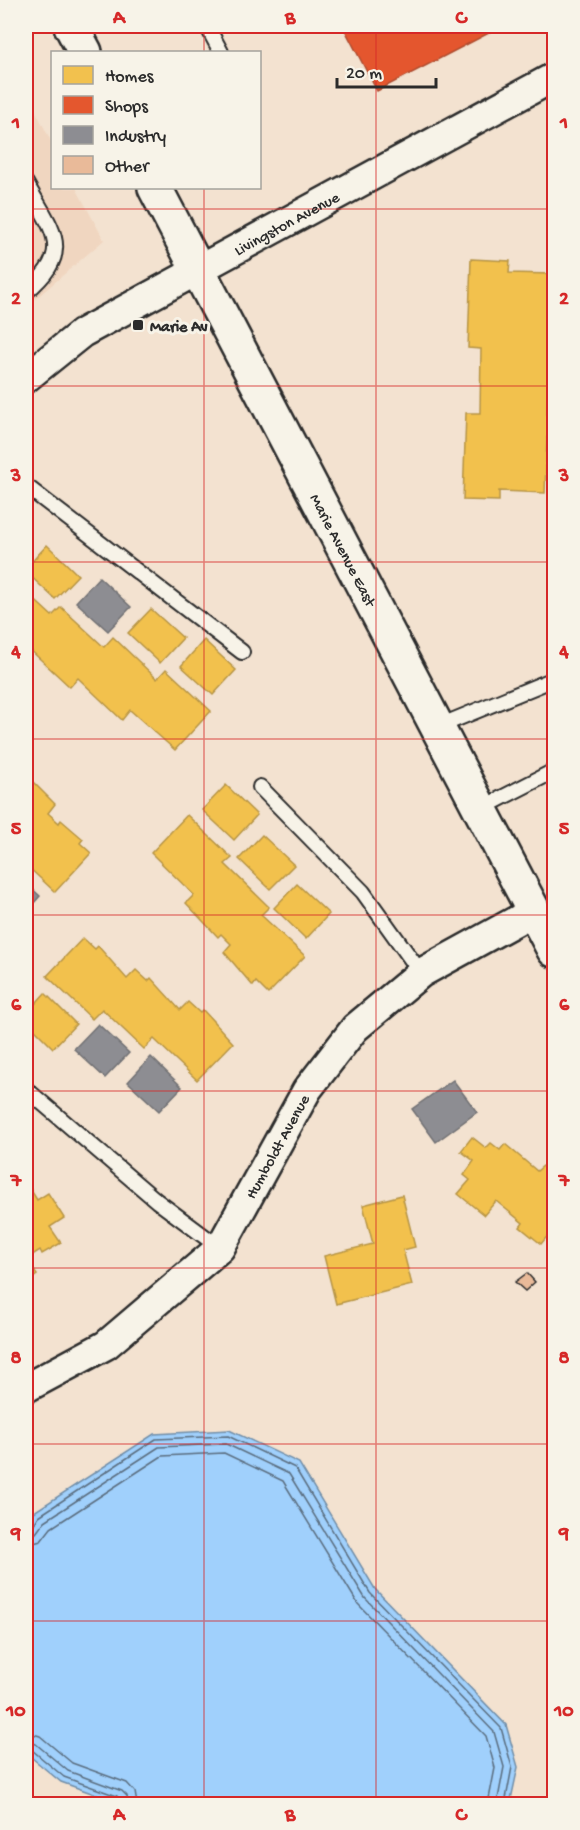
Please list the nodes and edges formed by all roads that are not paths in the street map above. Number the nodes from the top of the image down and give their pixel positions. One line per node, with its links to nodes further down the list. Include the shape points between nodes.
1 (70, 26): 3 (street)
2 (207, 26): 4 (lane)
3 (84, 51)
4 (220, 51)
5 (555, 77): 8 (street, Livingston Avenue)
6 (26, 183): 9 (lane, via 53,235 56,252 51,269)
7 (156, 189): 8 (street, Marie Avenue East)
8 (197, 269): 10 (street, Livingston Avenue, via 82,333); 14 (street, Marie Avenue East)
9 (26, 292)
10 (26, 378)
11 (26, 486): 12 (lane)
12 (242, 652)
13 (555, 679): 14 (lane)
14 (437, 728): 17 (street, Marie Avenue East)
15 (555, 771): 17 (lane)
16 (260, 787): 20 (lane, via 363,892)
17 (480, 809): 18 (street, Marie Avenue East)
18 (534, 911): 19 (street, Marie Avenue East); 20 (street, Humboldt Avenue)
19 (555, 950)
20 (421, 973): 22 (street, Humboldt Avenue, via 355,1028 307,1090)
21 (26, 1089): 22 (lane)
22 (220, 1248): 23 (street, Humboldt Avenue, via 106,1345)
23 (26, 1388)

